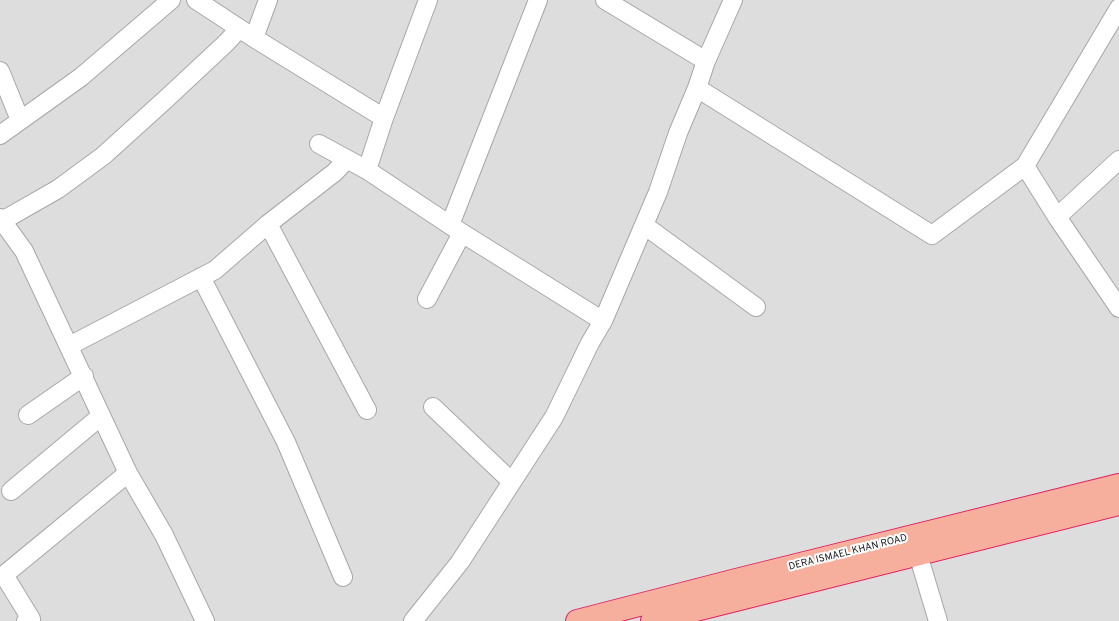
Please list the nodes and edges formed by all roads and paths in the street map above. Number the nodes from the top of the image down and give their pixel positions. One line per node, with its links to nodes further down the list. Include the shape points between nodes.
1 (171, 0): 14 (street, via 80,77)
2 (196, 0): 9 (street)
3 (268, 0): 9 (street)
4 (428, 0): 13 (street)
5 (538, 0): 25 (street)
6 (605, 0): 10 (street)
7 (733, 0): 10 (street)
8 (1119, 8): 19 (street)
9 (247, 33): 13 (street); 22 (street, via 226,43 103,156 58,189)
10 (706, 61): 12 (street)
11 (0, 71): 14 (street)
12 (696, 88): 19 (street, via 932,235); 24 (street)
13 (384, 118): 20 (street)
14 (20, 120): 15 (street)
15 (0, 135)
16 (319, 144): 17 (street)
17 (347, 159): 20 (street); 23 (street, via 335,172)
18 (1119, 160): 21 (street)
19 (1025, 166): 21 (street)
20 (367, 170): 25 (street)
21 (1057, 217): 29 (street)
22 (1, 220): 31 (street, via 24,251)
23 (268, 224): 26 (street, via 215,270); 34 (street)
24 (644, 225): 28 (street); 30 (street)
25 (456, 229): 27 (street); 30 (street)
26 (201, 278): 31 (street); 43 (street, via 286,442)
27 (427, 299)
28 (756, 306)
29 (1119, 308)
30 (603, 321): 38 (street, via 554,417)
31 (70, 346): 32 (street)
32 (84, 376): 35 (street); 36 (street)
33 (433, 407): 38 (street)
34 (367, 410)
35 (28, 415)
36 (101, 416): 37 (street); 40 (street)
37 (128, 473): 44 (street, via 4,575 31,619); 45 (street, via 164,535)
38 (512, 482): 46 (street, via 460,562)
39 (1119, 484): 42 (highway, DERA ISMAEL KHAN ROAD)
40 (11, 491)
41 (1119, 504): 42 (highway, DERA ISMAEL KHAN ROAD)
42 (916, 546): 47 (highway, DERA ISMAEL KHAN ROAD, via 736,580); 48 (highway, DERA ISMAEL KHAN ROAD); 49 (street)
43 (343, 577)
44 (26, 621)
45 (205, 621)
46 (413, 621)
47 (577, 621)
48 (652, 621)
49 (938, 621)

